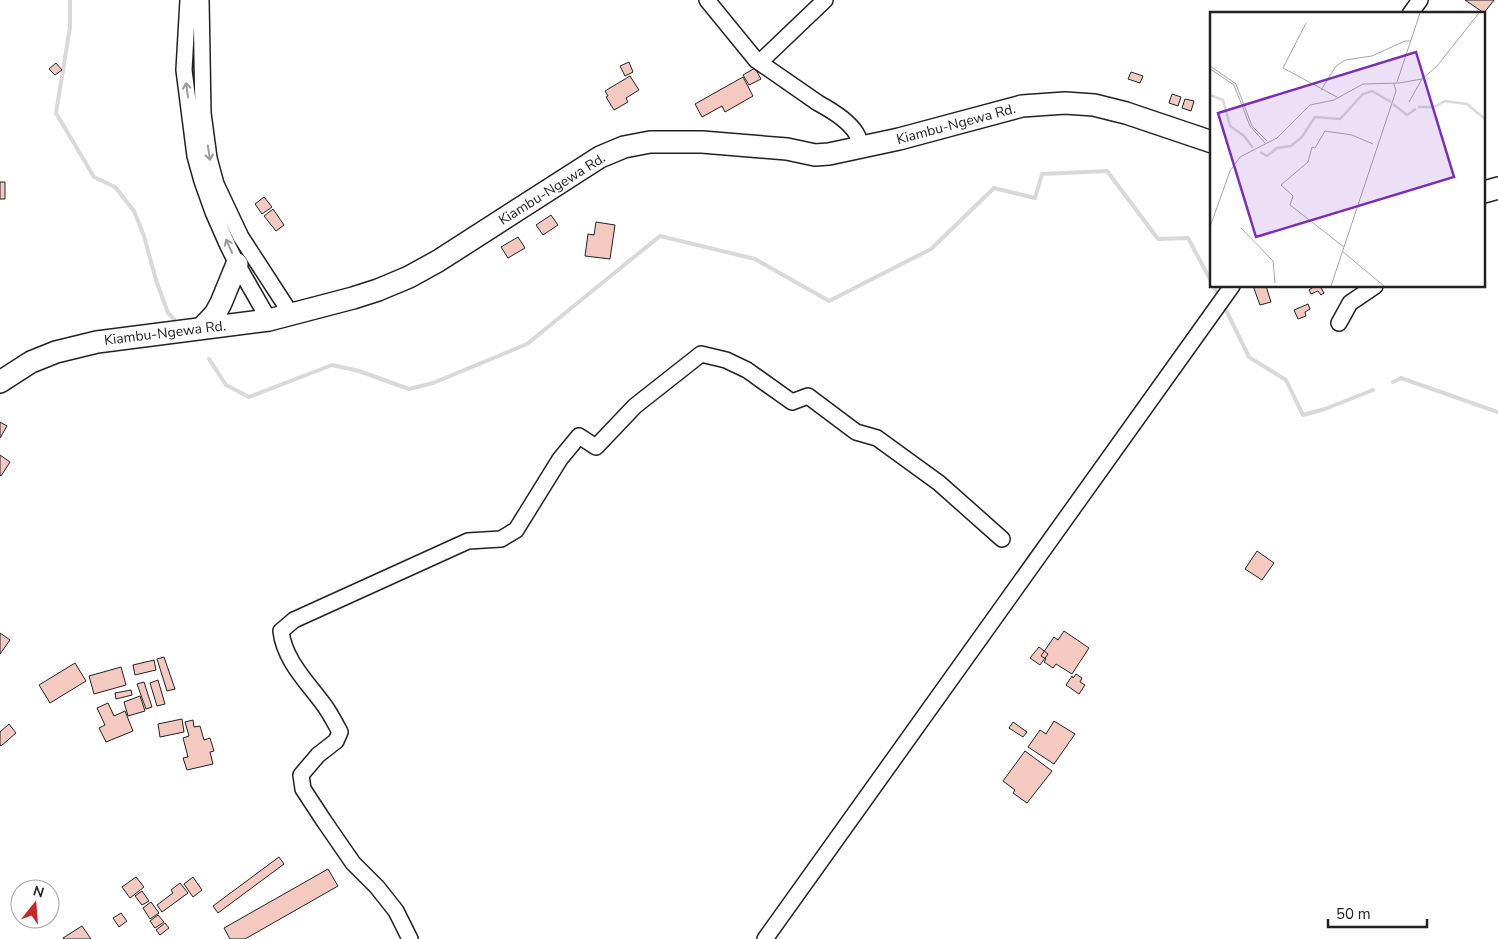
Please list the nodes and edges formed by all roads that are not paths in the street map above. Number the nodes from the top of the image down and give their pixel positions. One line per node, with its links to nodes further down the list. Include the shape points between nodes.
1 (188, 0): 10 (street, one-way to 1, via 214,212 195,156 184,70)
2 (201, 0): 13 (street, one-way to 13, via 203,113 216,184 241,237)
3 (707, 0): 7 (street)
4 (825, 0): 7 (street)
5 (1420, 0): 6 (street)
6 (1411, 12)
7 (760, 62): 9 (street, via 850,125)
8 (1210, 141): 9 (highway, Kiambu-Ngewa Rd., via 1126,113 1066,103 1022,106)
9 (863, 148): 13 (highway, Kiambu-Ngewa Rd., via 815,155 787,149 702,142 650,142 624,147 600,157 409,277 353,298)
10 (237, 264): 14 (street); 16 (highway, via 221,303)
11 (1231, 288): 20 (street)
12 (1372, 288): 15 (street, via 1350,303)
13 (291, 314): 14 (highway, Kiambu-Ngewa Rd.)
14 (269, 320): 16 (highway, Kiambu-Ngewa Rd.)
15 (1339, 324)
16 (202, 328): 17 (highway, Kiambu-Ngewa Rd., via 96,342 56,352 31,362)
17 (0, 382)
18 (1002, 539): 19 (street, via 939,483 877,438 856,432 808,396 792,402 747,370 726,360 701,354 635,406 596,447 579,436 560,459 516,530 501,539 468,541 294,620 281,631 282,642 298,672 340,732 336,741 318,755 301,775 303,790 353,863 396,912)
19 (410, 939)
20 (765, 939)

